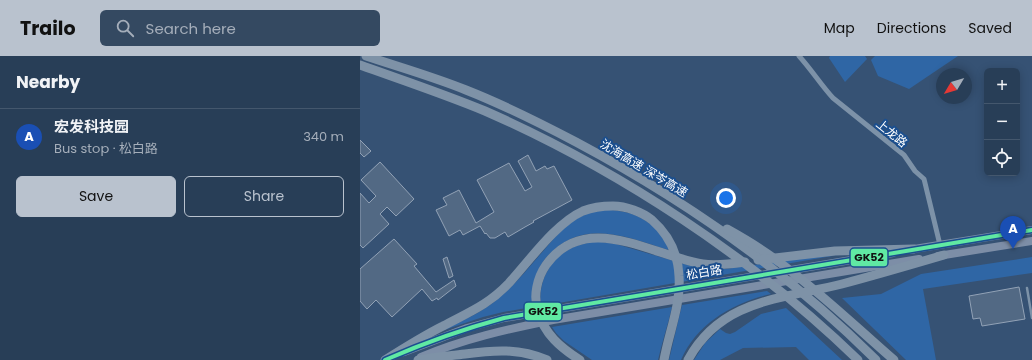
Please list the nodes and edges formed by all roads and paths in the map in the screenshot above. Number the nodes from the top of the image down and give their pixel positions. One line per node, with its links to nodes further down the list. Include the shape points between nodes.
1 (366, 56): 4 (highway, 沈海高速 深岑高速, via 466,90 513,110 601,156)
2 (799, 56): 7 (street, 上龙路, via 833,98 904,155 924,179)
3 (360, 65): 12 (highway, 沈海高速 深岑高速, via 462,102 508,122 633,188 690,224 763,277)
4 (684, 205): 20 (highway, 沈海高速 深岑高速, via 771,268); 21 (highway, via 767,253 793,272)
5 (1032, 230): 7 (main road, 松白路)
6 (1032, 241): 9 (main road, 松白路)
7 (940, 245): 8 (main road, 松白路)
8 (914, 249): 13 (main road, 松白路, via 504,318 447,335); 17 (highway, via 842,250 714,265 692,262 604,237 572,242 552,257 545,267 538,283 536,301 540,317 552,339)
9 (944, 255): 14 (main road, 松白路, via 530,325 470,339); 19 (highway, via 841,284 765,301 738,311 716,325 694,348)
10 (1027, 288): 11 (lane)
11 (1032, 318)
12 (857, 359)
13 (385, 360): 18 (highway, via 489,301 509,283 553,233 572,217 595,207 620,206 650,218 665,234 675,255 679,277 677,304)
14 (415, 360)
15 (418, 360): 16 (highway, via 501,350 530,354)
16 (547, 360)
17 (580, 360)
18 (664, 360)
19 (688, 360)
20 (876, 360)
21 (894, 360)

